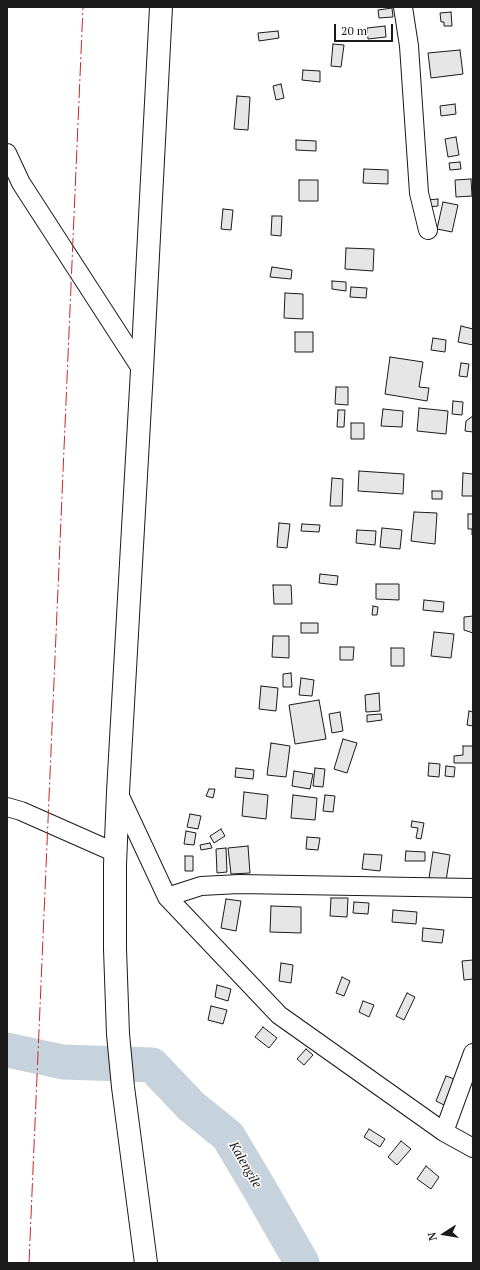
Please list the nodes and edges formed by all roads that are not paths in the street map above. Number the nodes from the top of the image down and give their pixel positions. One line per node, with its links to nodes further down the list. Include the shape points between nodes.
1 (162, 7): 5 (highway)
2 (403, 7): 4 (street, via 409,46 419,192)
3 (7, 153): 5 (street, via 22,183)
4 (428, 230)
5 (142, 370): 6 (highway)
6 (118, 792): 8 (highway); 10 (street)
7 (7, 807): 8 (street)
8 (116, 853): 14 (highway, via 115,949 118,1034)
9 (473, 888): 10 (street, via 239,884 201,886)
10 (167, 897): 12 (street, via 279,1014)
11 (473, 1053): 12 (street)
12 (444, 1132): 13 (street)
13 (473, 1148)
14 (146, 1263)

